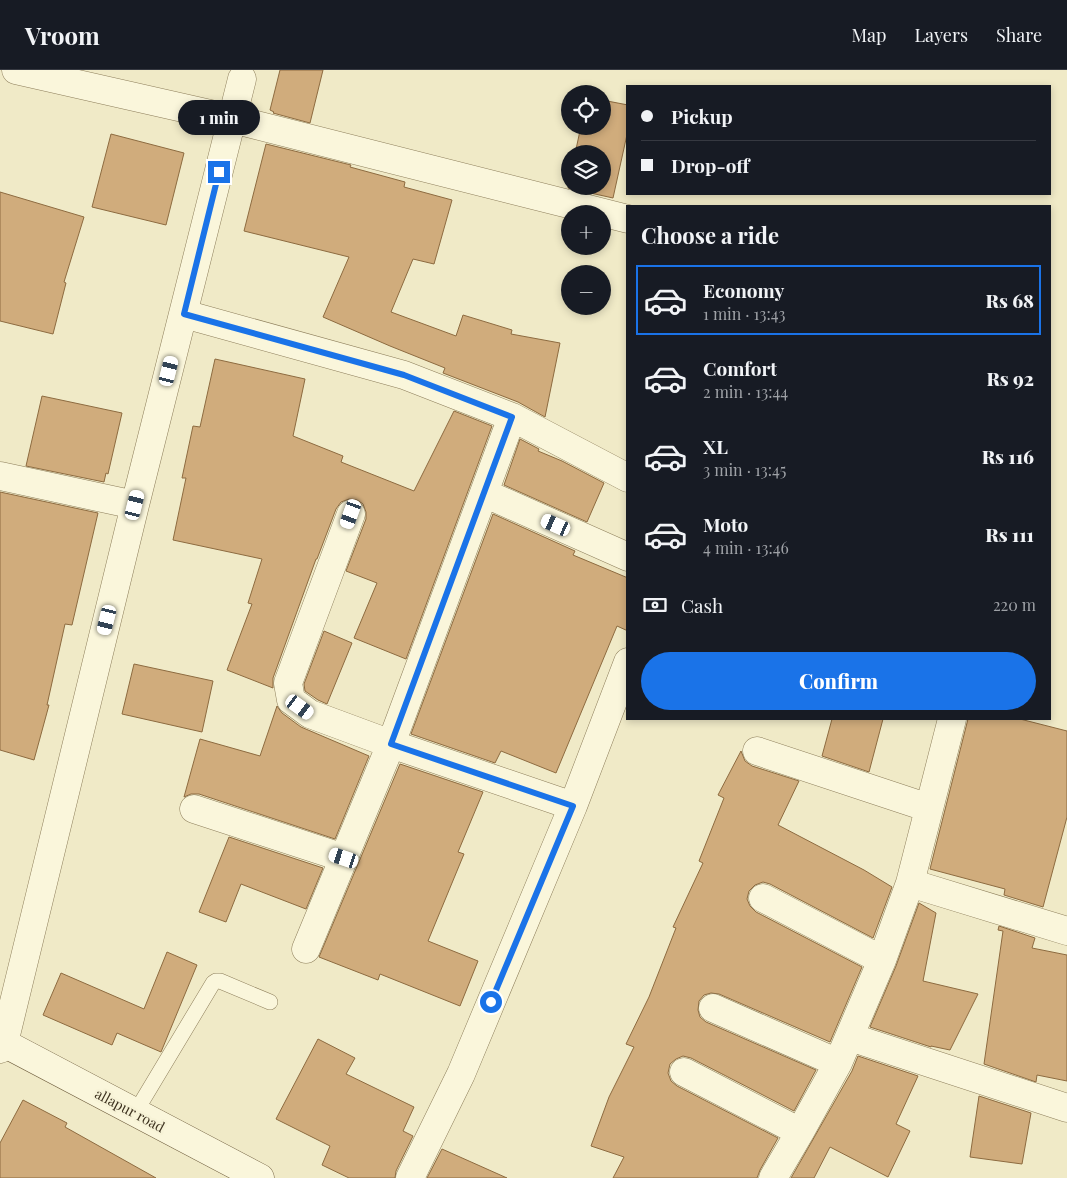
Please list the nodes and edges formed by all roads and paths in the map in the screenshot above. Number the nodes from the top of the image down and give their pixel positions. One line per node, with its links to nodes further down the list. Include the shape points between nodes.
1 (16, 70): 3 (street)
2 (242, 79): 3 (street)
3 (232, 118): 4 (street); 5 (street)
4 (626, 218)
5 (184, 314): 6 (street, via 404,375); 10 (street)
6 (512, 417): 8 (street); 9 (street)
7 (0, 476): 10 (street)
8 (626, 477)
9 (484, 493): 12 (street); 15 (street)
10 (135, 505): 29 (street)
11 (351, 514): 15 (street, via 288,683 291,700 310,714)
12 (626, 556)
13 (626, 667): 17 (street)
14 (952, 720): 18 (street)
15 (391, 744): 17 (street); 20 (street)
16 (757, 751): 18 (street)
17 (573, 806): 36 (street, via 461,1074)
18 (929, 808): 21 (street)
19 (194, 809): 20 (street)
20 (344, 858): 24 (street)
21 (910, 883): 23 (street); 25 (street)
22 (763, 898): 25 (street)
23 (1066, 925)
24 (306, 949)
25 (882, 960): 28 (street)
26 (270, 1002): 33 (lane, via 220,981 213,983)
27 (713, 1008): 30 (street)
28 (850, 1037): 30 (street); 32 (street)
29 (1, 1044): 33 (street, allapur road)
30 (838, 1063): 34 (street)
31 (684, 1072): 34 (street)
32 (1067, 1108)
33 (135, 1113): 35 (street, allapur road)
34 (800, 1132): 37 (street)
35 (260, 1178)
36 (410, 1178)
37 (773, 1178)

